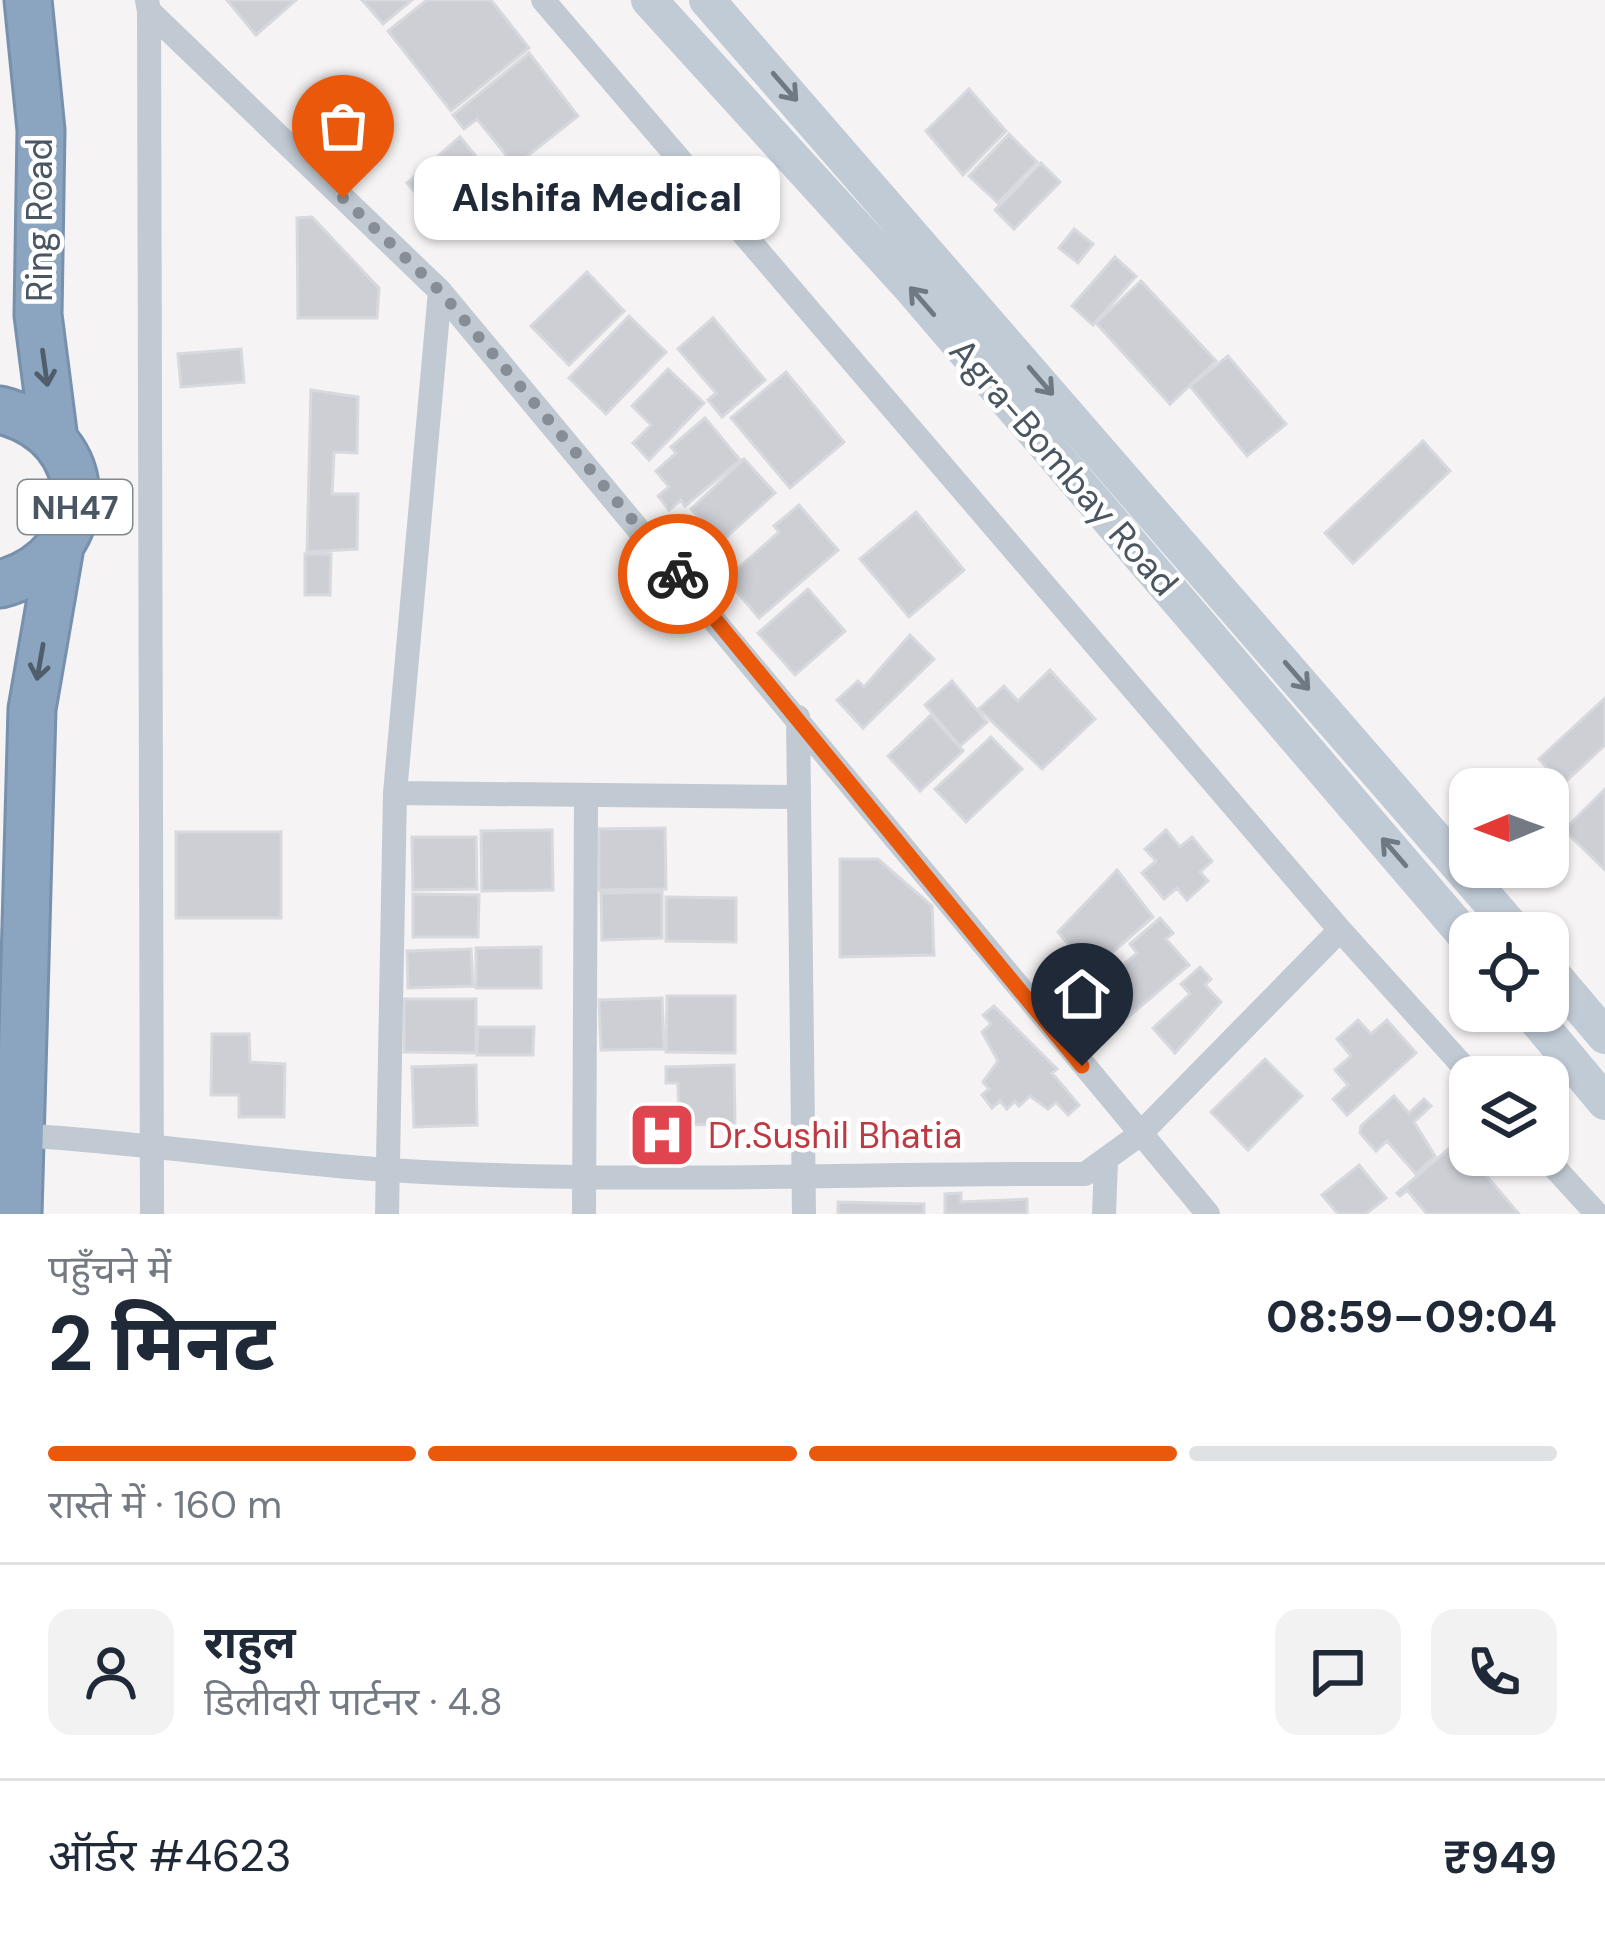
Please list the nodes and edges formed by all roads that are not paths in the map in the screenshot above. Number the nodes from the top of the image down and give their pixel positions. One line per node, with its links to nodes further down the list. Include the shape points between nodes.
1 (28, 0): 8 (highway, Ring Road / NH47, one-way to 8, via 41,130 38,314)
2 (543, 0): 17 (street)
3 (649, 0): 16 (main road, Agra-Bombay Road, one-way to 3, via 913,290)
4 (707, 0): 15 (main road, Agra-Bombay Road, one-way to 15)
5 (148, 6): 6 (street); 25 (street)
6 (440, 291): 11 (street); 12 (street)
7 (0, 410): 8 (highway, NH47)
8 (54, 440): 9 (highway, NH47, via 76,492)
9 (60, 547): 10 (highway, NH47, via 44,566); 23 (highway, one-way to 23, via 32,710)
10 (0, 584)
11 (798, 717): 13 (street); 24 (street)
12 (395, 793): 14 (street); 27 (street)
13 (797, 796): 14 (street); 28 (street)
14 (586, 797): 30 (street)
15 (1499, 912)
16 (1449, 916)
17 (1340, 930): 21 (street); 24 (street)
18 (1569, 994): 20 (main road)
19 (1546, 1032): 22 (main road)
20 (1605, 1036)
21 (1454, 1056)
22 (1605, 1102)
23 (17, 1135): 25 (street); 31 (highway)
24 (1139, 1136): 26 (street); 37 (street)
25 (152, 1143): 27 (street); 32 (street)
26 (1106, 1161): 28 (street, via 1085,1174); 36 (street)
27 (387, 1170): 30 (street); 33 (street)
28 (805, 1173): 30 (street); 35 (street)
29 (1563, 1176): 38 (street)
30 (584, 1178): 34 (street)
31 (18, 1214)
32 (152, 1214)
33 (387, 1214)
34 (584, 1214)
35 (804, 1214)
36 (1104, 1214)
37 (1208, 1214)
38 (1597, 1214)

